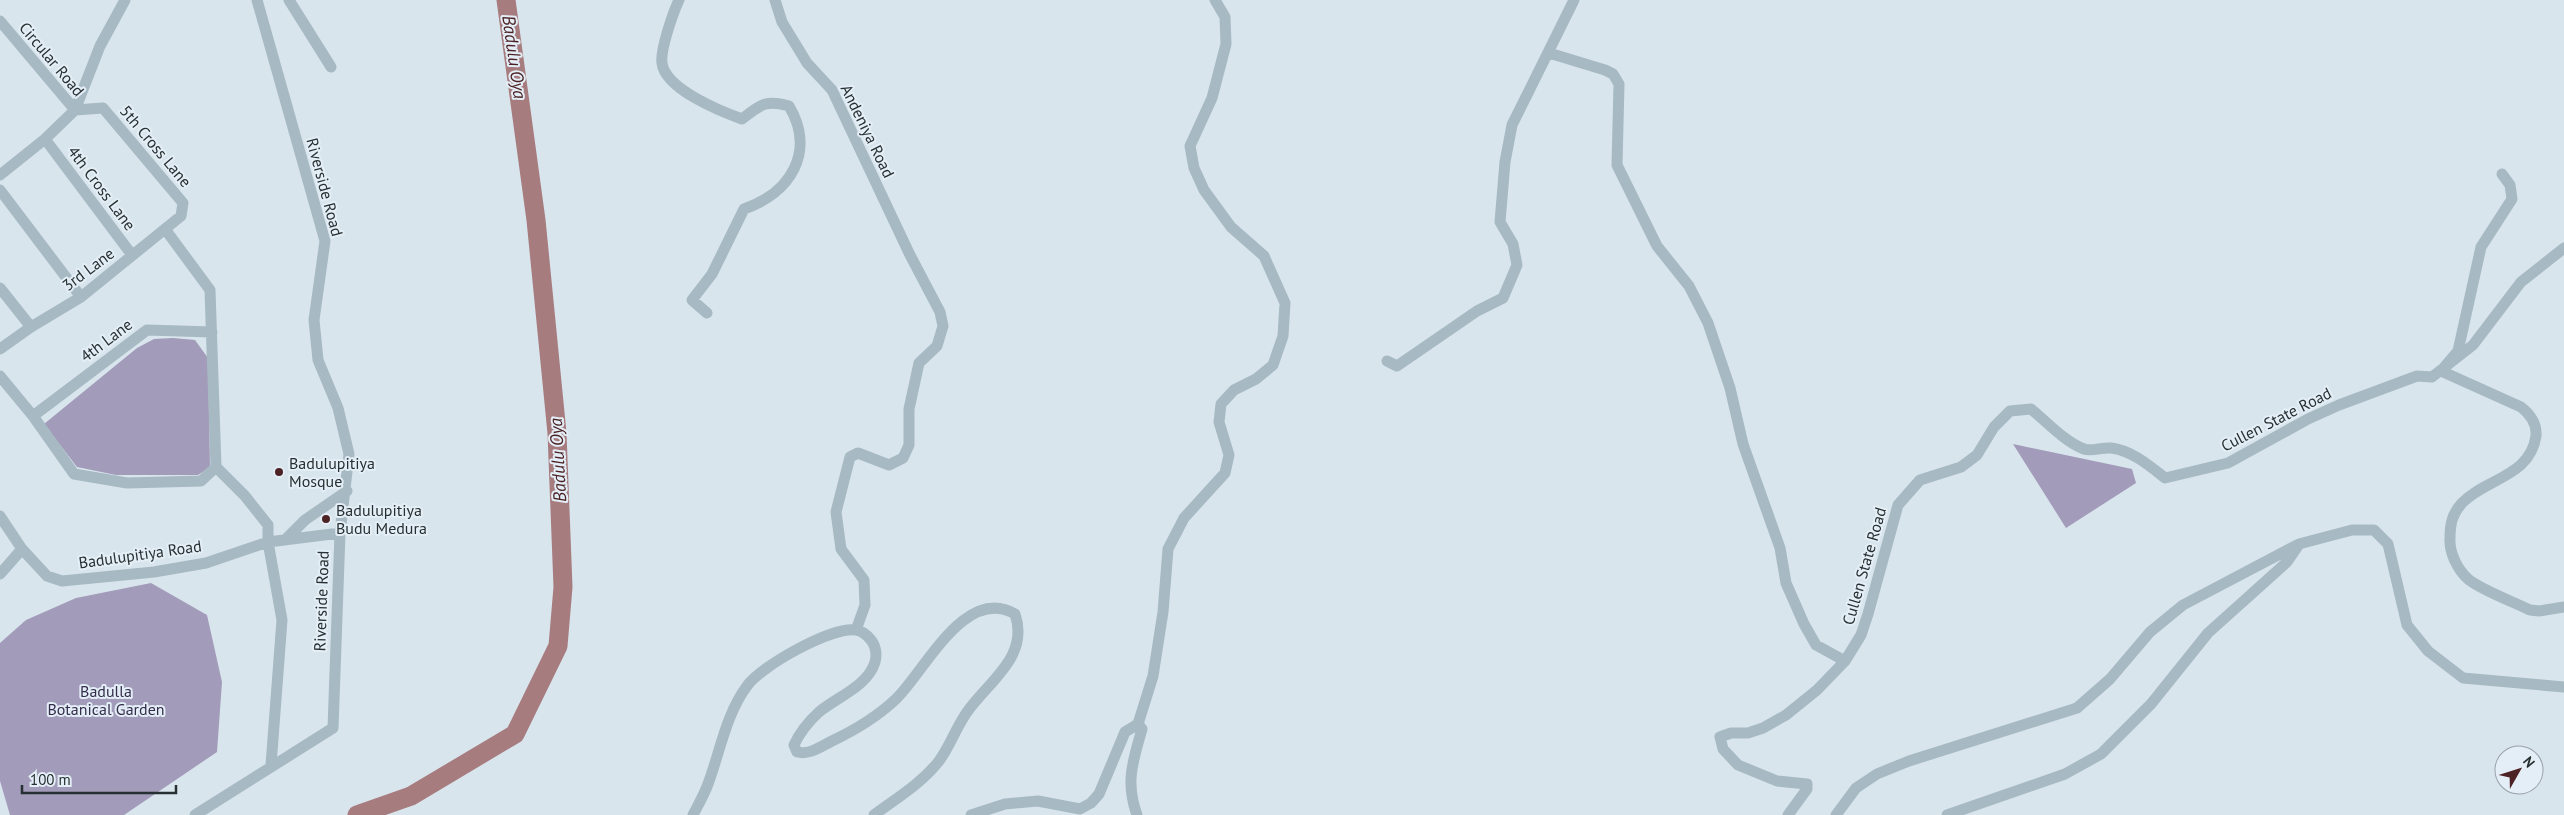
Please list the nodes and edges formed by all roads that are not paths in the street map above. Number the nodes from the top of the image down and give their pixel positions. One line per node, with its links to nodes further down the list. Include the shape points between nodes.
1 (125, 0): 11 (street, via 100,46)
2 (257, 0): 31 (street, Riverside Road, via 325,241 314,320 318,360 338,408 349,454)
3 (289, 0): 10 (street)
4 (679, 0): 22 (street, via 671,18 662,63 668,78 710,107 742,119 756,108 774,101 789,106 798,122 802,149 786,183 761,203 744,209 712,274 692,300)
5 (775, 0): 40 (street, Andeniya Road, via 782,22 807,63 832,90 940,312 943,326 937,346 919,364 909,409 908,445 903,458 889,465 858,453 850,457 836,512 841,549 864,580 865,605)
6 (1215, 0): 43 (street, via 1225,17 1226,44 1212,98 1190,146 1194,168 1204,190 1231,228 1264,256 1285,303 1283,336 1273,365 1256,379 1234,390 1221,404 1219,422 1229,455 1225,473 1184,518 1168,549 1153,676)
7 (1574, 0): 9 (street)
8 (0, 22): 11 (street, Circular Road)
9 (1549, 54): 26 (street, via 1512,125 1505,162 1500,222 1513,244 1517,265 1503,298 1477,310 1397,366); 41 (street, via 1605,70 1613,74 1619,84 1617,165 1657,246 1689,286 1708,323 1730,388 1743,444 1780,548 1786,583 1804,624 1816,645)
10 (331, 67)
11 (74, 110): 12 (street, Circular Road); 16 (street, 5th Cross Lane, via 102,108)
12 (45, 139): 14 (street, Circular Road); 19 (street, 4th Cross Lane)
13 (2502, 174): 27 (street, via 2510,185 2512,199 2481,247 2458,351)
14 (0, 175)
15 (0, 190): 21 (street)
16 (183, 203): 17 (street, 3rd Lane, via 182,216)
17 (165, 229): 19 (street, 3rd Lane); 24 (street, via 210,290)
18 (2564, 248): 27 (street, Cullen State Road, via 2521,282 2473,345)
19 (132, 256): 21 (street, 3rd Lane)
20 (0, 288): 23 (street)
21 (81, 297): 23 (street, 3rd Lane)
22 (707, 313)
23 (31, 327): 25 (street, 3rd Lane)
24 (212, 332): 29 (street, 4th Lane, via 147,330); 30 (street)
25 (0, 349)
26 (1387, 361)
27 (2441, 371): 39 (street, via 2521,407 2529,414 2536,430 2534,448 2524,463 2463,502 2450,521 2449,547 2458,567 2469,579 2530,610); 41 (street, Cullen State Road, via 2432,377 2417,376 2331,408 2228,463 2165,478 2148,464 2112,448 2086,450 2075,445 2031,409 2010,411 1994,427 1977,454 1961,467 1920,480 1898,505 1868,614 1861,635)
28 (0, 376): 29 (street)
29 (33, 416): 30 (street, via 74,474 127,483 201,481)
30 (216, 468): 35 (street, via 245,496 268,525)
31 (347, 492): 33 (street, Riverside Road); 34 (street, via 305,520)
32 (0, 516): 37 (street, Badulupitiya Road)
33 (340, 533): 34 (street, Badulupitiya Road); 44 (street, Riverside Road, via 332,728)
34 (285, 540): 35 (street, Badulupitiya Road)
35 (268, 542): 37 (street, Badulupitiya Road, via 206,563 62,581 48,576); 44 (street, via 282,620)
36 (2299, 544): 42 (street, via 2352,530 2374,530 2388,544 2408,625 2428,651 2463,678); 51 (street, via 2183,606 2150,632 2110,680 2077,708 1877,774 1856,788); 52 (street, via 2287,562 2208,633 2151,704 2101,754 2065,774)
37 (22, 549): 38 (street)
38 (0, 574)
39 (2564, 607)
40 (856, 630): 46 (street, via 834,632 756,675 746,686 722,737 708,785); 47 (street, via 867,634 875,645 875,662 862,682 819,712 801,731 794,745 796,752 806,754 847,734 896,699 940,642 976,612 988,607 1005,608 1015,614 1019,624 1018,644 1009,663 969,709 939,760 917,783)
41 (1846, 661): 50 (street, Cullen State Road, via 1786,715 1763,728 1748,733 1731,732 1720,737 1723,749 1738,765 1777,781 1806,784 1807,789)
42 (2564, 687)
43 (1138, 724): 48 (street, via 1125,732 1099,794 1092,803 1080,809 1038,801 1005,804); 49 (street, via 1142,729 1129,775 1131,800)
44 (271, 766): 45 (street, Riverside Road)
45 (196, 815)
46 (693, 815)
47 (874, 815)
48 (971, 815)
49 (1137, 815)
50 (1788, 815)
51 (1836, 815)
52 (1948, 815)

